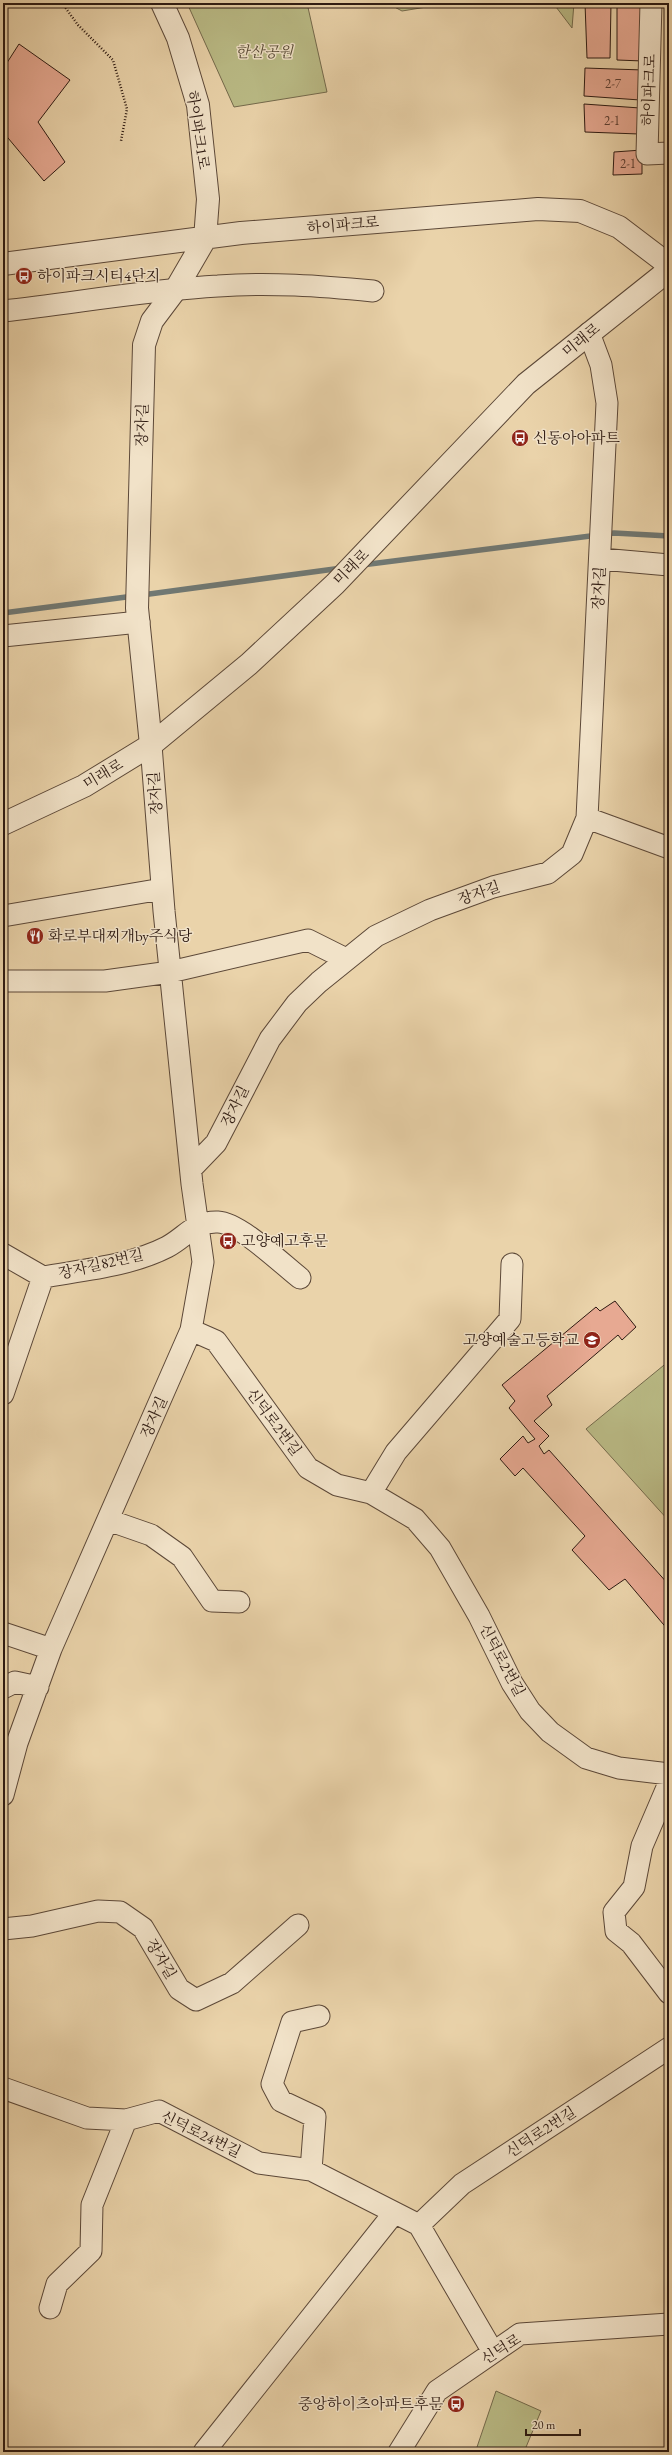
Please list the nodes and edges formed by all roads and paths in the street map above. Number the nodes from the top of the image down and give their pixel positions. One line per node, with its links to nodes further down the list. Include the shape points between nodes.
1 (62, 3): 4 (path, via 78,25 114,60 127,109)
2 (162, 3): 6 (street, 하이파크1로, via 178,38 198,105 208,199)
3 (651, 3): 5 (street, 하이파크로, via 648,154)
4 (121, 140)
5 (669, 153)
6 (205, 239): 7 (street, 하이파크로); 8 (street, 하이파크로, via 241,233 545,209 580,211 618,227); 10 (street, 장자길)
7 (3, 264)
8 (669, 265)
9 (669, 270): 13 (street, 미래로)
10 (176, 289): 11 (street, via 219,286 313,286); 12 (street); 16 (street, 장자길, via 152,321 144,345)
11 (372, 291)
12 (3, 311)
13 (590, 333): 14 (street, 장자길, via 601,365 607,404); 18 (street, 미래로, via 526,384 335,584 249,664)
14 (600, 553): 15 (street); 19 (street, 장자길)
15 (669, 565)
16 (138, 615): 17 (street); 18 (street, 장자길)
17 (3, 636)
18 (151, 745): 20 (street, 미래로, via 84,786); 22 (street, 장자길)
19 (587, 818): 21 (street); 24 (street, 장자길, via 572,854 548,873 493,887 430,910 376,936)
20 (3, 824)
21 (669, 848)
22 (162, 889): 23 (street); 25 (street, 장자길)
23 (3, 916)
24 (346, 959): 25 (street, via 308,940); 27 (street, 장자길, via 297,1003 270,1039 216,1143)
25 (170, 972): 26 (street, via 105,981); 27 (street, 장자길)
26 (3, 980)
27 (191, 1169): 28 (street, 장자길)
28 (197, 1225): 31 (street, 장자길82번길, via 167,1247 132,1260); 32 (street, via 219,1222 243,1232); 33 (street, 장자길, via 203,1262)
29 (3, 1254): 31 (street, 장자길82번길)
30 (512, 1264): 35 (street, via 510,1319 396,1452)
31 (43, 1277): 34 (street)
32 (300, 1278)
33 (192, 1330): 35 (street, 신덕로2번길, via 216,1341 308,1468 336,1484); 36 (street, 장자길)
34 (3, 1394)
35 (371, 1494): 42 (street, 신덕로2번길, via 416,1519 440,1548 479,1616 512,1684 530,1711 550,1732 586,1758 619,1768)
36 (108, 1520): 37 (street, via 151,1535 182,1558 212,1601); 39 (street, 장자길)
37 (239, 1602)
38 (3, 1633): 39 (street)
39 (52, 1649): 40 (street, 장자길)
40 (38, 1687): 41 (street, via 15,1682); 44 (street, 장자길, via 17,1743)
41 (3, 1688)
42 (669, 1774)
43 (669, 1783): 47 (street, via 642,1846 634,1887 614,1912 616,1931 632,1943)
44 (3, 1795)
45 (298, 1925): 46 (street, 장자길, via 232,1983 196,2000 179,1989 143,1928 120,1912 98,1912 32,1926)
46 (3, 1929)
47 (669, 1993)
48 (319, 2016): 52 (street, via 292,2022 272,2084 281,2101 315,2117)
49 (669, 2048): 54 (street, 신덕로2번길, via 462,2184)
50 (3, 2088): 51 (street, 신덕로24번길, via 87,2118)
51 (126, 2120): 52 (street, 신덕로24번길, via 159,2112 259,2163); 55 (street, via 92,2205 91,2251 57,2284)
52 (311, 2170): 53 (street, 신덕로24번길)
53 (394, 2213): 54 (street, 신덕로24번길); 58 (street)
54 (419, 2225): 57 (street)
55 (50, 2308)
56 (669, 2324): 57 (street, 신덕로, via 520,2334)
57 (493, 2352): 59 (street, 신덕로, via 437,2391)
58 (204, 2452)
59 (399, 2452)

